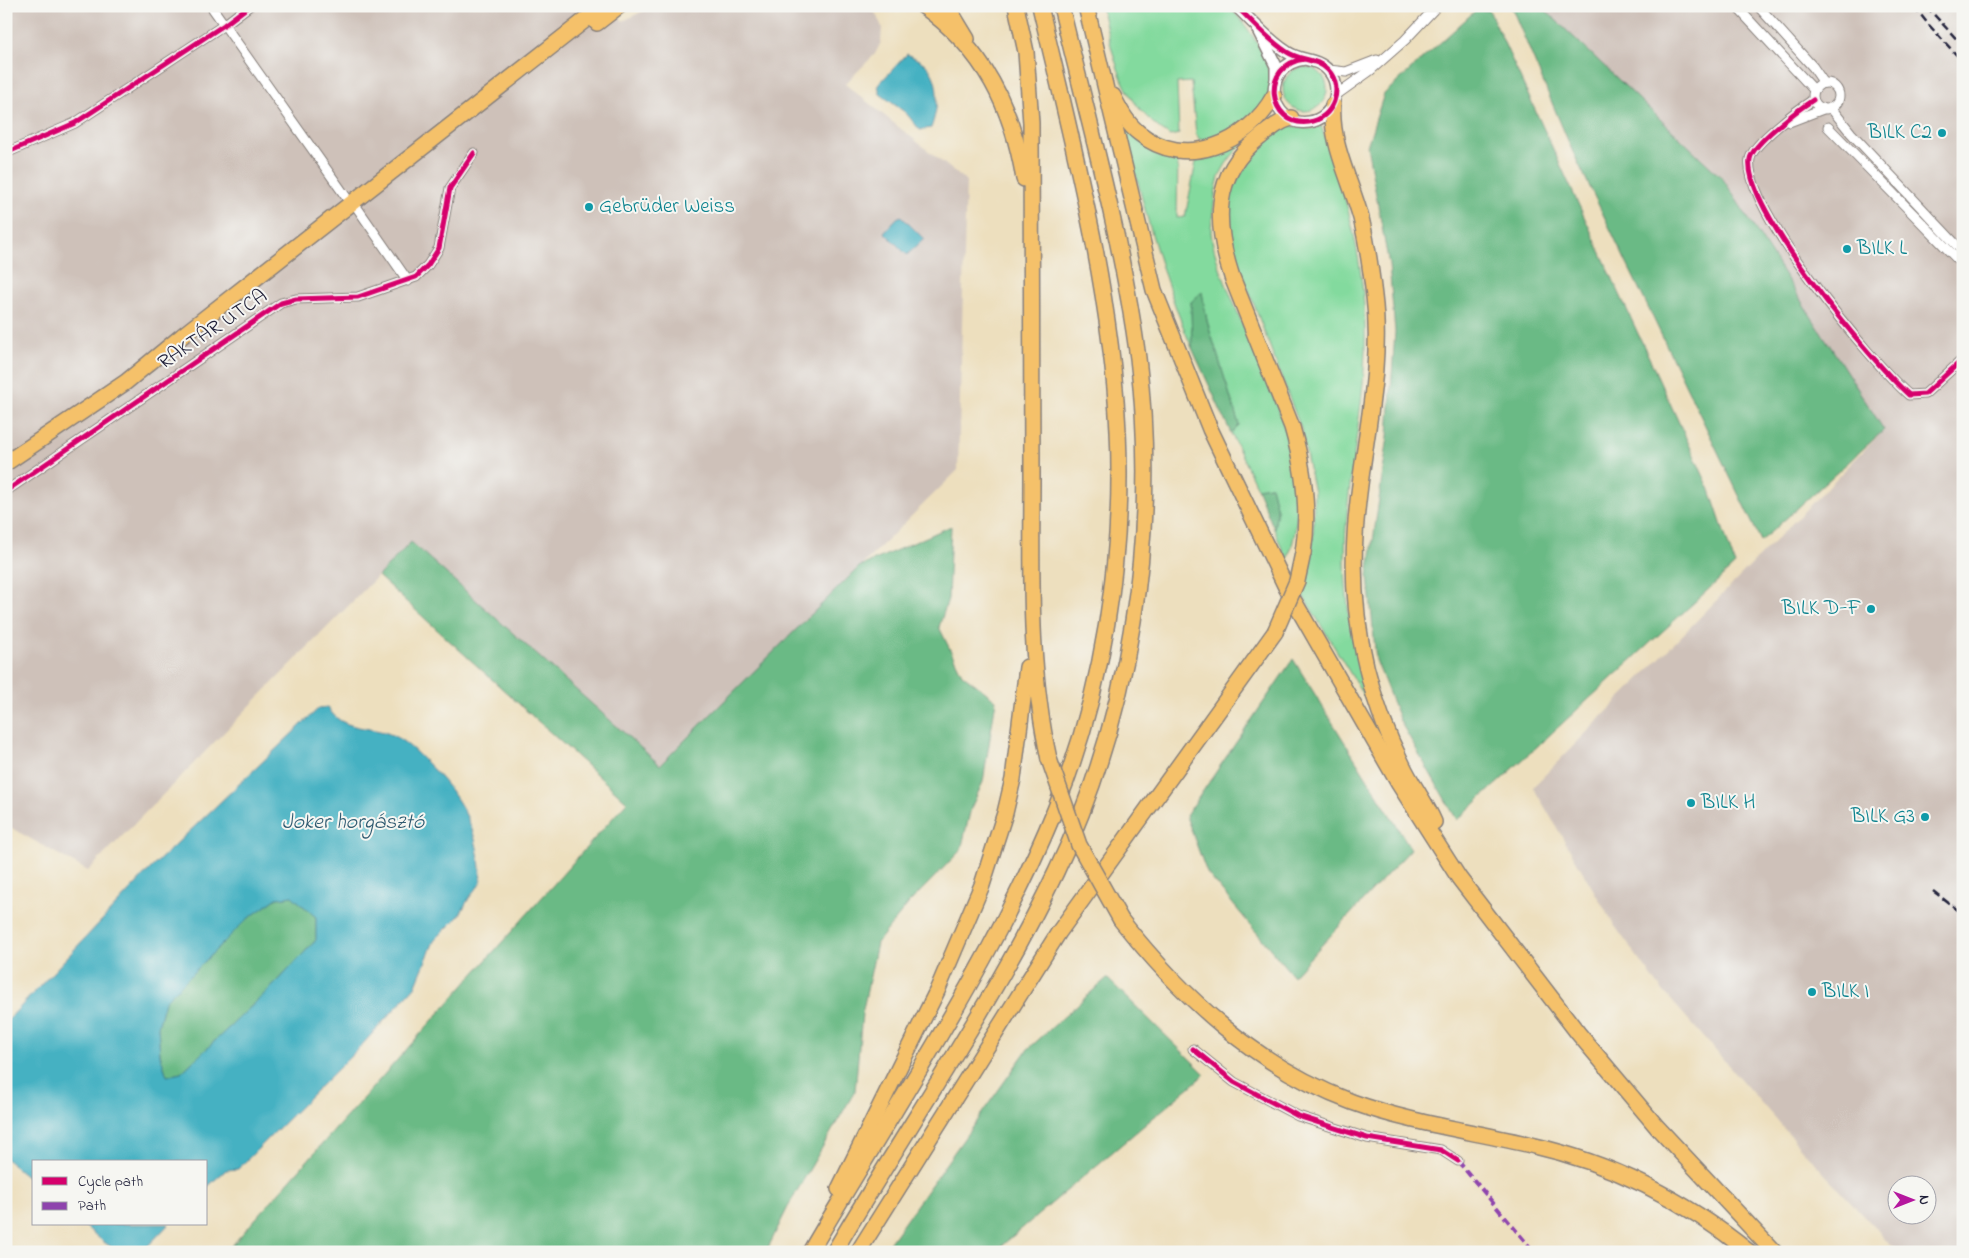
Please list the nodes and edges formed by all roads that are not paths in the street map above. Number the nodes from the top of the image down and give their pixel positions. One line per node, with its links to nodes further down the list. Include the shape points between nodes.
1 (211, 6): 16 (street)
2 (249, 6): 16 (street)
3 (603, 6): 33 (main road)
4 (619, 6): 33 (main road)
5 (923, 6): 18 (main road, via 940,18)
6 (947, 6): 18 (main road)
7 (1016, 6): 34 (main road, via 1030,88)
8 (1040, 6): 45 (main road, via 1094,248 1114,381 1118,431 1118,523 1102,648 1086,719 1056,806 1010,910 923,1065)
9 (1061, 6): 47 (main road, via 1114,227 1138,366 1145,482 1140,567 1126,657 1102,754 1081,815 1053,878 1002,974)
10 (1086, 6): 20 (main road)
11 (1236, 6): 15 (street)
12 (1438, 6): 17 (street)
13 (1736, 6): 24 (street)
14 (1758, 6): 23 (street)
15 (1255, 24): 19 (street, via 1288,53); 22 (street, via 1276,66)
16 (224, 25): 31 (street, via 75,123); 33 (street)
17 (1386, 56): 21 (street, via 1346,72); 26 (street)
18 (978, 58): 34 (main road, via 1006,108 1016,138)
19 (1305, 59): 21 (street); 22 (street, via 1287,65)
20 (1100, 67): 25 (main road, via 1120,111 1138,133 1174,150 1220,146 1260,118); 42 (main road, via 1154,290 1210,429 1291,597 1395,777)
21 (1329, 70): 26 (street, via 1335,81)
22 (1276, 78): 25 (street)
23 (1824, 83): 24 (street); 27 (street, via 1834,85 1838,93 1838,102)
24 (1813, 95): 27 (street, via 1817,106); 30 (street)
25 (1274, 96): 28 (street, via 1279,108)
26 (1335, 100): 28 (street, via 1328,112 1315,121 1302,122); 42 (main road, via 1332,120 1361,218 1377,337 1355,536 1355,588 1360,638 1383,722 1403,767 1433,818)
27 (1828, 108): 30 (street, via 1794,119); 35 (street)
28 (1291, 118): 48 (main road, bridge, via 1280,121 1241,155 1224,188 1219,222 1232,277 1300,452 1306,512 1303,553 1294,590 1275,632 1059,932)
29 (1828, 127): 36 (street)
30 (1776, 129): 38 (street, via 1752,155 1751,171 1759,196 1787,246 1835,314 1909,395 1925,394)
31 (6, 153)
32 (474, 153): 37 (street, RAKTÁR UTCA, via 450,188 439,248 428,265)
33 (355, 206): 37 (street); 39 (main road, via 182,336 149,365)
34 (1031, 225): 41 (main road)
35 (1963, 252)
36 (1963, 265)
37 (408, 281): 40 (street, RAKTÁR UTCA, via 358,297 296,299 281,303)
38 (1963, 359)
39 (6, 463)
40 (6, 491)
41 (1032, 600): 45 (main road, via 1025,696 1017,751 1005,813 985,876 937,991 847,1170); 49 (main road, bridge, via 1039,716 1049,759 1080,846 1121,920 1152,960 1196,1005 1245,1044 1294,1074 1351,1101 1417,1122 1531,1145 1606,1167 1640,1181 1697,1214)
42 (1459, 878): 50 (main road, via 1578,1033 1657,1127)
43 (1193, 1049): 44 (street, via 1234,1082 1298,1116 1366,1138 1441,1150)
44 (1458, 1161)
45 (821, 1233): 46 (main road)
46 (810, 1252)
47 (834, 1252)
48 (858, 1252)
49 (1749, 1252)
50 (1774, 1252)

